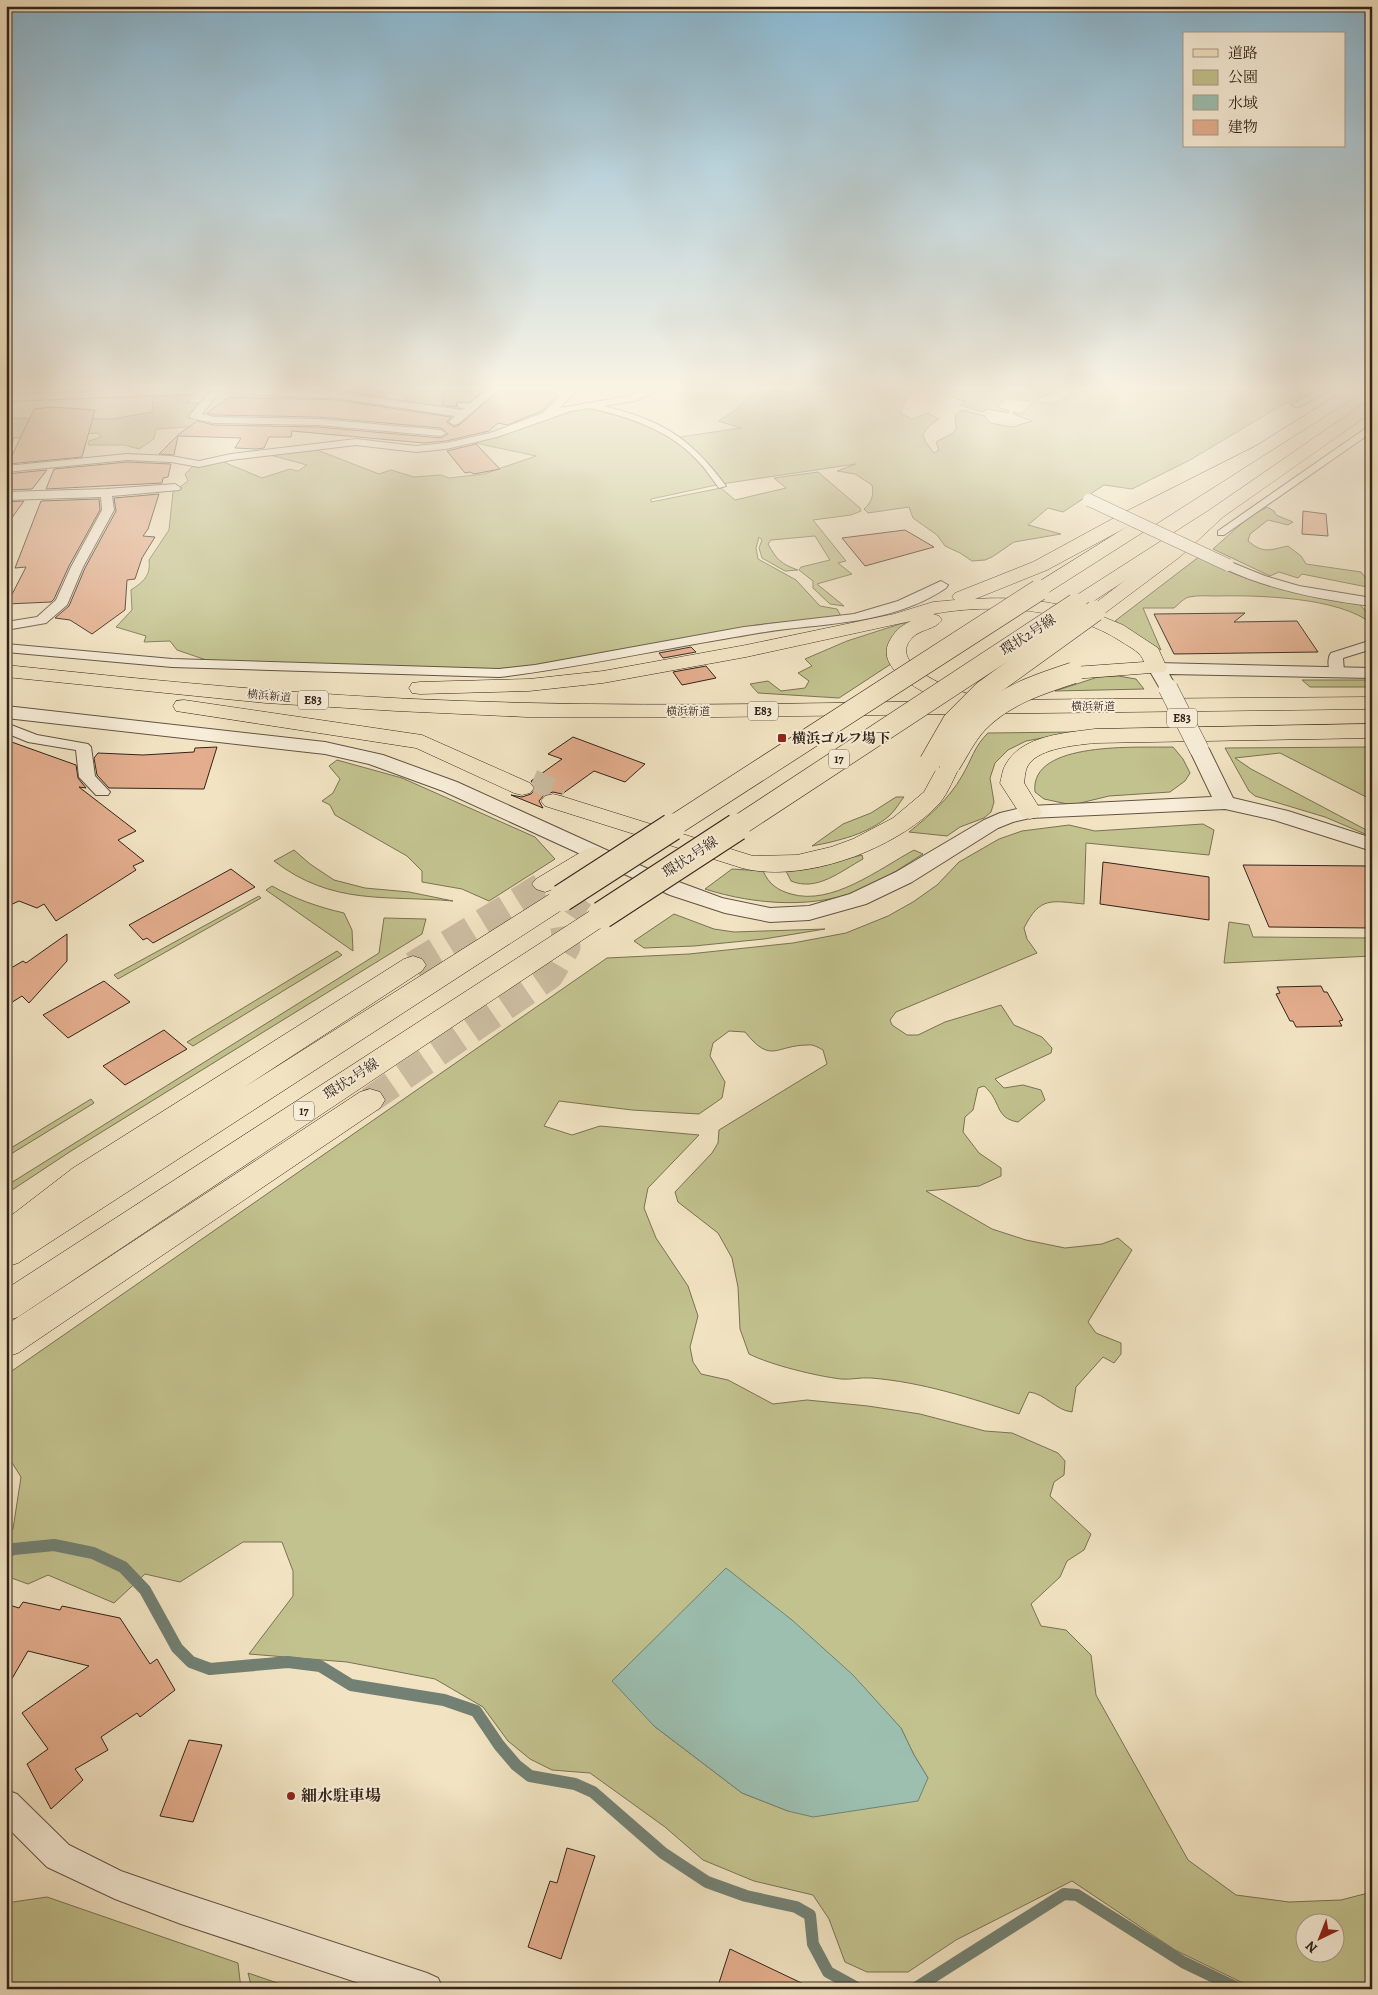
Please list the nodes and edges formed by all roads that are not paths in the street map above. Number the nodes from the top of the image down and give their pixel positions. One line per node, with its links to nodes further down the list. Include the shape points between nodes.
1 (1193, 484): 13 (main road, via 1040,566)
2 (1206, 484): 39 (main road, 環状2号線 / 17, bridge, via 1039,590)
3 (1258, 484): 14 (main road, via 1217,513 1174,552)
4 (1291, 484): 9 (street)
5 (175, 488): 6 (street)
6 (106, 494): 7 (street); 15 (street, via 108,510 62,602 41,620)
7 (6, 496)
8 (1089, 500): 10 (street, bridge)
9 (1221, 533)
10 (1228, 565): 12 (street, via 1268,582)
11 (941, 586): 17 (street, via 906,603 845,619 776,626 498,673 181,664)
12 (1372, 602)
13 (933, 608): 18 (main road, via 1026,604 1086,617 1116,629 1151,652); 19 (main road, via 898,619 816,636 777,653 603,684 557,682 446,689 359,687)
14 (1085, 608): 30 (main road, bridge, via 984,691 953,722); 39 (main road, 環状2号線 / 17, bridge)
15 (6, 626)
16 (1372, 644): 20 (street, via 1336,656)
17 (6, 648)
18 (1157, 668): 20 (street); 25 (main road, via 1105,632 1076,619 1042,611 988,609 938,617 916,626 902,636 897,645 902,665 927,687 957,698); 30 (main road, bridge, via 1114,668 1073,673 1033,686 999,704); 34 (street, bridge)
19 (6, 670): 25 (main road, 横浜新道 / E83, via 146,687 319,701 528,710 737,712)
20 (1337, 672): 21 (street)
21 (1372, 673)
22 (6, 686): 23 (main road, 横浜新道 / E83)
23 (165, 703): 27 (main road, 横浜新道 / E83, via 494,723 698,725); 31 (main road, via 422,742 498,765)
24 (1372, 703): 25 (main road, 横浜新道 / E83)
25 (1030, 707)
26 (6, 712): 37 (street, via 325,748 367,758 414,772)
27 (1372, 715)
28 (6, 727): 32 (street, via 33,739 83,747 86,777)
29 (1372, 731): 35 (main road, via 1095,736 1057,742 1031,752 1017,764 1012,783)
30 (940, 763): 33 (main road, via 932,797 900,825 826,857 779,864 751,863)
31 (528, 784)
32 (102, 792)
33 (558, 797)
34 (1225, 803): 35 (street); 36 (street, via 1279,814)
35 (1030, 812): 38 (street, via 991,824 894,883 852,902 809,913 763,915 728,908)
36 (1372, 846)
37 (595, 854): 38 (street); 39 (main road)
38 (626, 869): 39 (main road)
39 (572, 899): 43 (main road, 環状2号線 / 17); 44 (main road, 環状2号線 / 17)
40 (413, 965): 42 (main road, via 84,1176)
41 (370, 1100): 45 (main road)
42 (6, 1237)
43 (6, 1254)
44 (6, 1307)
45 (6, 1343)
46 (6, 1805): 47 (street, via 58,1856 114,1884)
47 (427, 1989)

